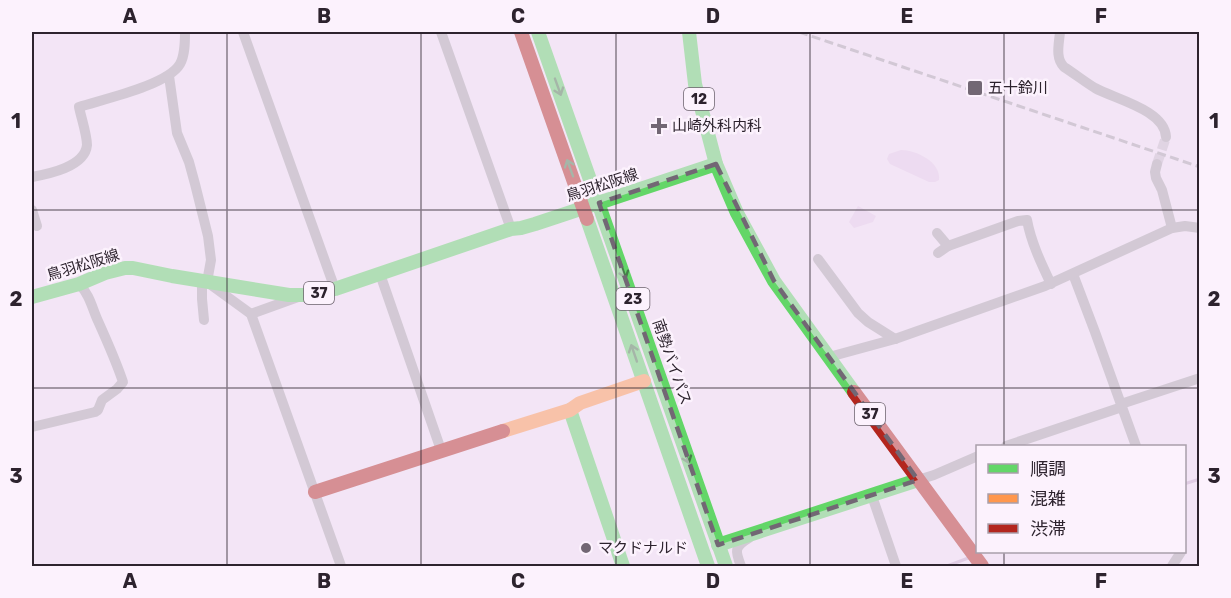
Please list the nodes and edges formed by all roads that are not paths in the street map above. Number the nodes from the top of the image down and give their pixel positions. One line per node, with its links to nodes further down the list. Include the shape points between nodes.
1 (185, 32): 8 (street, via 182,61)
2 (243, 32): 29 (street)
3 (441, 32): 19 (street)
4 (521, 32): 14 (main road, 23, one-way to 4)
5 (538, 32): 13 (main road, 南勢バイパス / 23, one-way to 13)
6 (689, 32): 10 (main road, 12, via 695,84)
7 (1060, 32): 9 (street, via 1059,58 1064,67 1096,89 1152,115)
8 (169, 76): 12 (street, via 79,107 87,143 84,153 64,170); 26 (street, via 177,133 207,234 210,260)
9 (1166, 137)
10 (716, 164): 13 (main road, 鳥羽松阪線 / 37); 35 (main road, 37, via 774,281)
11 (1157, 164): 17 (street, via 1156,178)
12 (32, 177)
13 (599, 203): 14 (main road, 鳥羽松阪線 / 37); 49 (main road, 南勢バイパス / 23, one-way to 49)
14 (584, 208): 19 (main road, 鳥羽松阪線 / 37); 37 (main road, 23, one-way to 14)
15 (32, 210): 16 (street)
16 (37, 226)
17 (1172, 228): 18 (street); 25 (street)
18 (1200, 228)
19 (511, 229): 24 (main road, 鳥羽松阪線 / 37)
20 (937, 233): 21 (street)
21 (948, 246): 22 (street); 28 (street, via 1027,220)
22 (938, 253)
23 (818, 259): 34 (street, via 858,313)
24 (380, 274): 29 (main road, 鳥羽松阪線 / 37); 43 (street)
25 (1072, 274): 28 (street); 38 (street)
26 (205, 281): 27 (main road, 鳥羽松阪線 / 37, via 125,268); 31 (main road, 鳥羽松阪線 / 37); 32 (street); 33 (street)
27 (79, 284): 30 (main road, 鳥羽松阪線 / 37); 40 (street, via 92,304 123,382 102,400 95,412)
28 (1051, 284): 34 (street)
29 (335, 289): 31 (main road, 鳥羽松阪線 / 37)
30 (32, 296)
31 (301, 296): 32 (street)
32 (251, 314): 46 (street)
33 (204, 320)
34 (895, 339): 35 (street)
35 (829, 357): 45 (main road, 37)
36 (1200, 378): 38 (street)
37 (644, 381): 39 (main road, via 579,403); 54 (main road, 23)
38 (1122, 406): 41 (street); 42 (street)
39 (570, 410): 43 (main road); 53 (main road)
40 (32, 427)
41 (1012, 445)
42 (1135, 445)
43 (441, 450): 46 (main road)
44 (976, 457): 45 (street)
45 (918, 480): 47 (main road); 51 (main road, 37)
46 (315, 492): 52 (street)
47 (872, 495): 48 (main road); 57 (street)
48 (758, 532): 49 (main road); 56 (street, via 737,548)
49 (718, 545): 55 (main road, 南勢バイパス / 23)
50 (1179, 553): 58 (street)
51 (980, 564)
52 (342, 567)
53 (623, 567)
54 (708, 567)
55 (726, 567)
56 (741, 567)
57 (896, 567)
58 (1172, 567)

